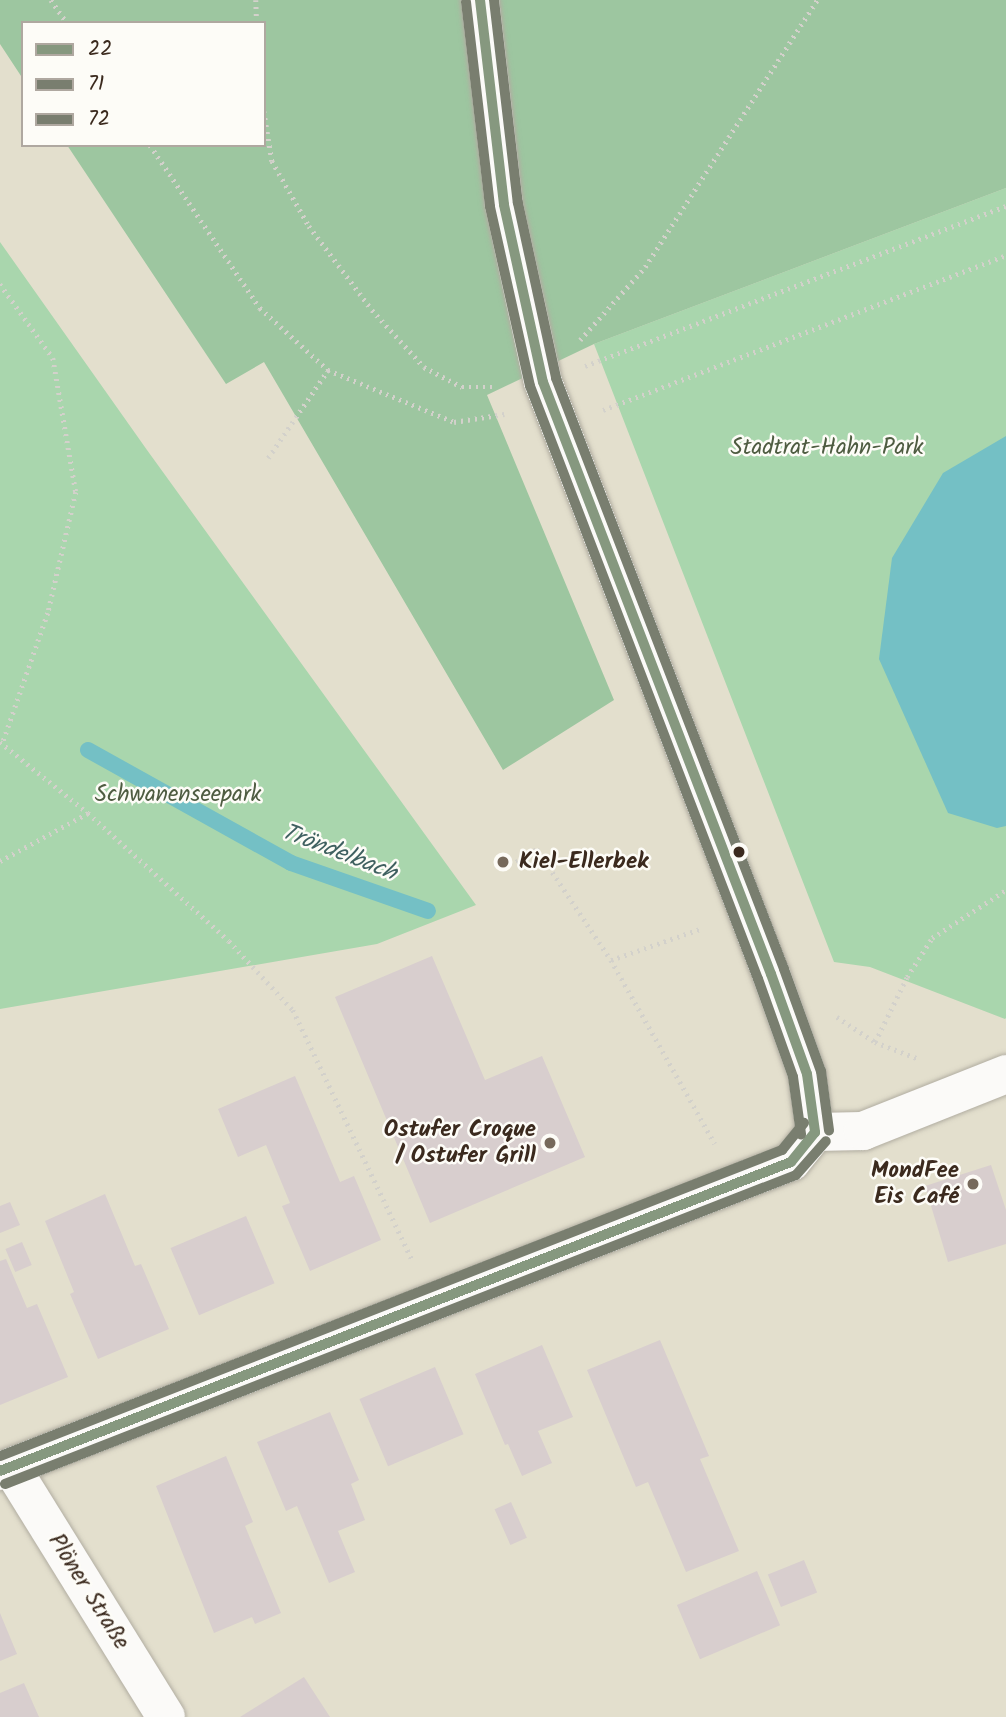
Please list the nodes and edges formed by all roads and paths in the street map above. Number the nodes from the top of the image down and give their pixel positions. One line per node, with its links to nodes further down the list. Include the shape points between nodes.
1 (51, 0): 5 (path)
2 (256, 0): 6 (path)
3 (480, 0): 11 (street, via 504,205)
4 (817, 0): 11 (path, via 645,267)
5 (66, 21)
6 (257, 21)
7 (266, 124): 11 (path, via 272,161 309,226 372,310 424,367 462,387 515,386)
8 (1006, 255): 12 (path)
9 (0, 285): 14 (path, via 53,358 76,492 48,613)
10 (328, 370): 13 (path)
11 (542, 378): 12 (street)
12 (560, 427): 19 (street)
13 (268, 458)
14 (1, 742): 15 (path)
15 (88, 813): 16 (path); 26 (path, via 229,941 293,1010)
16 (0, 861)
17 (516, 862): 20 (path, via 537,849)
18 (1006, 890): 22 (path, via 932,938)
19 (747, 912): 20 (path); 24 (street, via 807,1074)
20 (611, 960): 25 (path)
21 (829, 1012): 22 (path)
22 (875, 1042): 23 (path)
23 (994, 1079): 24 (street, via 863,1131)
24 (815, 1132): 25 (street, via 791,1162)
25 (737, 1184): 26 (street)
26 (432, 1300): 27 (street)
27 (6, 1469): 28 (street, Plöner Straße)
28 (166, 1717)

